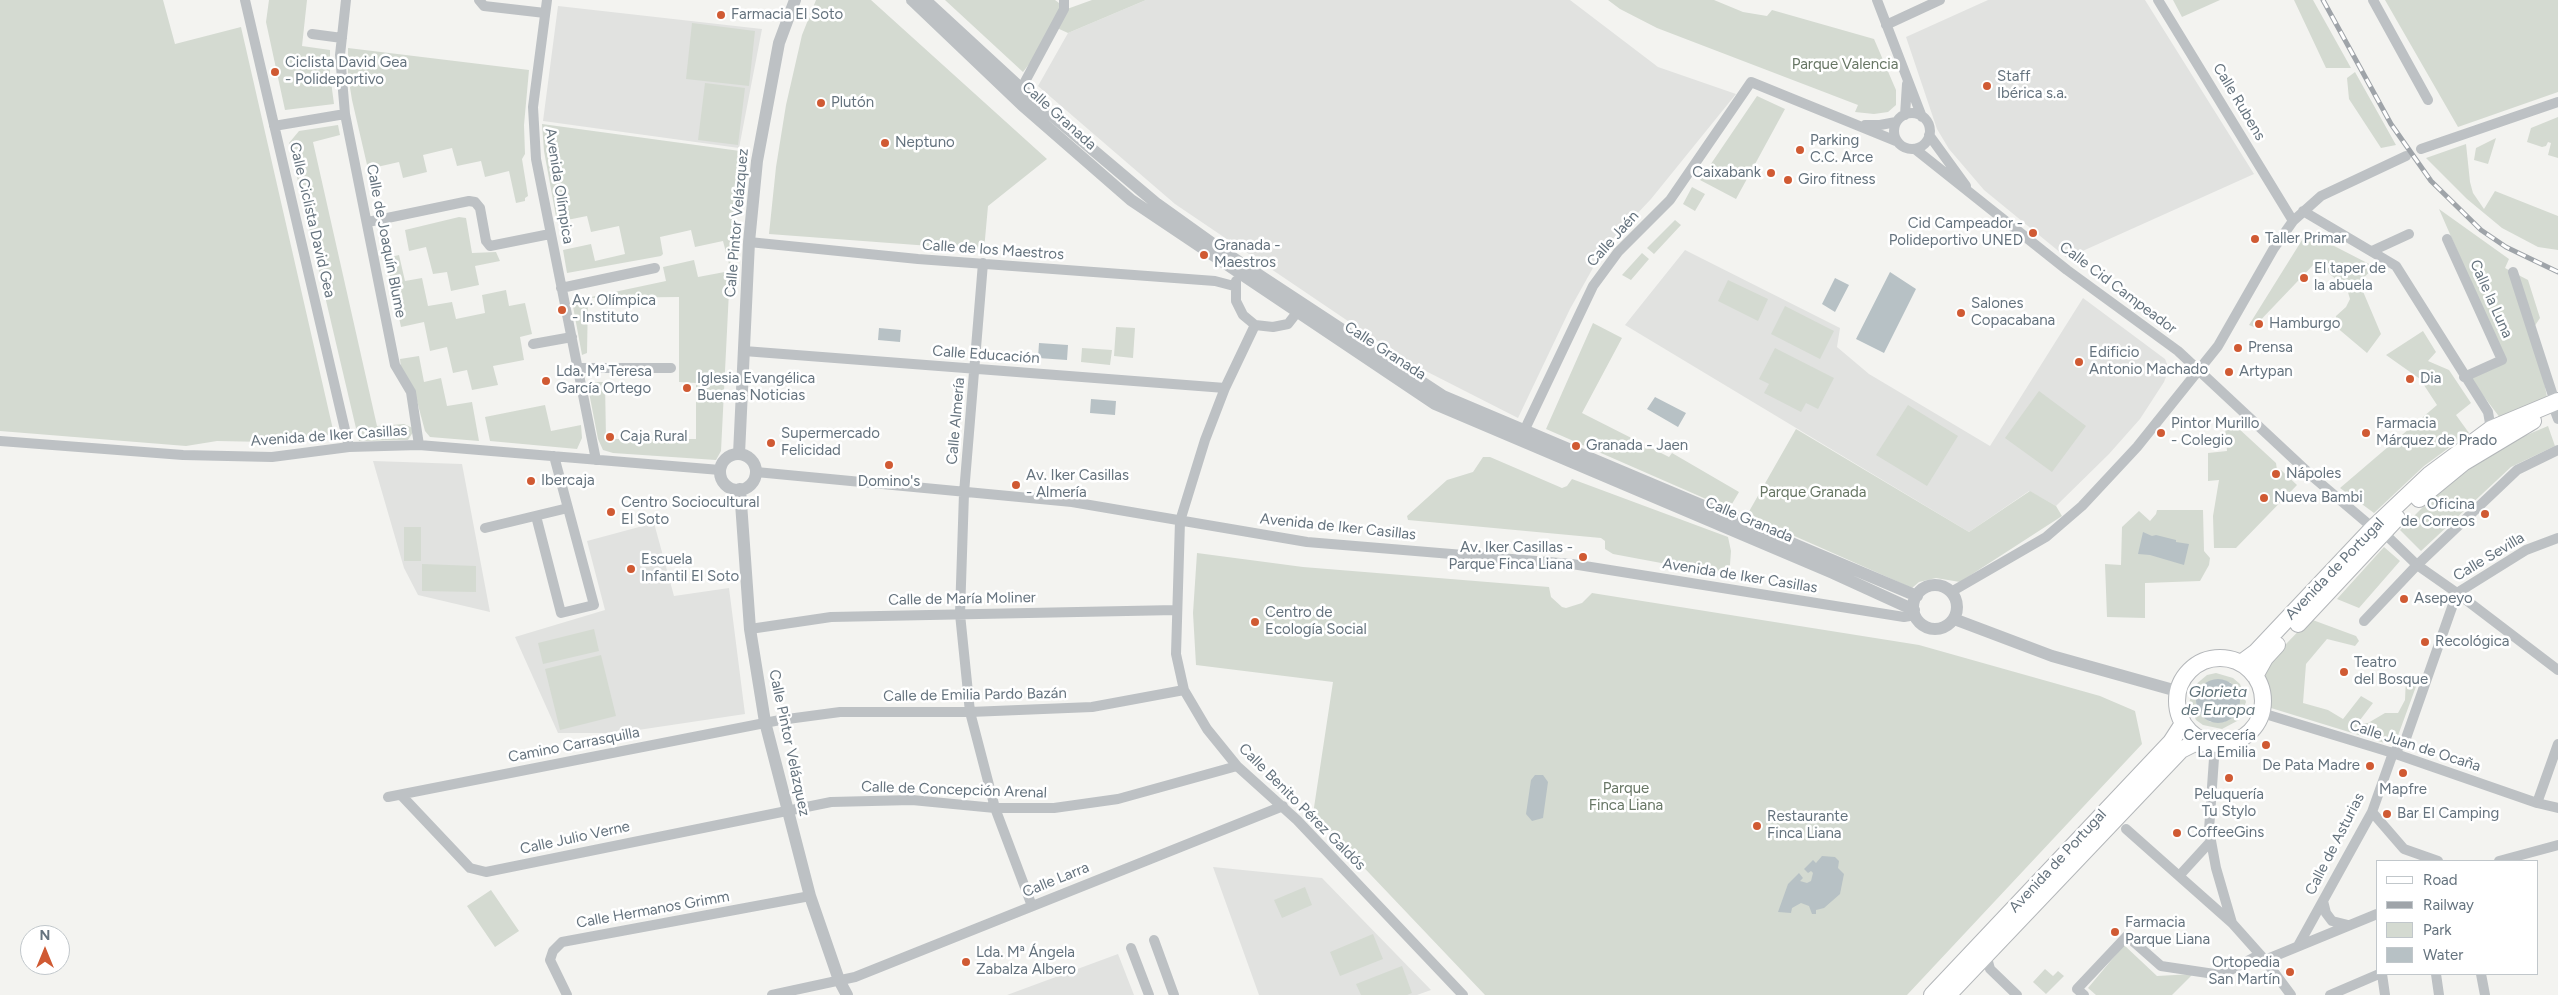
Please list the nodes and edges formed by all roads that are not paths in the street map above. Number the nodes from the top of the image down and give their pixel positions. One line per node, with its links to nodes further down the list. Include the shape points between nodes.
1 (245, 0): 26 (street, Calle Ciclista David Gea)
2 (346, 0): 16 (street, Calle de Joaquín Blume)
3 (479, 0): 13 (street, via 484,6)
4 (546, 0): 13 (street, Avenida Olímpica)
5 (795, 0): 39 (street, Calle Pintor Velázquez, via 779,43 767,102)
6 (912, 0): 43 (street, Calle Granada, via 1131,200)
7 (925, 0): 18 (street, Calle Granada)
8 (1064, 0): 18 (street, via 1064,9)
9 (1877, 0): 14 (street)
10 (1940, 0): 14 (street)
11 (2158, 0): 34 (street, Calle Rubens)
12 (2373, 0): 19 (street)
13 (545, 13): 36 (street, Avenida Olímpica, via 533,108 536,158)
14 (1886, 25): 17 (street)
15 (312, 34): 16 (street)
16 (342, 38): 21 (street, Calle de Joaquín Blume, via 340,77)
17 (1908, 80): 22 (street); 23 (street)
18 (1021, 90): 47 (street, Calle Granada, via 1157,204)
19 (2428, 100)
20 (2558, 102): 30 (street)
21 (345, 114): 26 (street); 35 (street, Calle de Joaquín Blume)
22 (1905, 114): 23 (street); 24 (street)
23 (1922, 117): 27 (street, via 1927,122)
24 (1896, 122): 25 (street); 28 (street)
25 (1857, 124): 28 (street); 60 (street, Calle Jaén, via 1751,82 1670,200 1618,252 1592,286)
26 (274, 126): 63 (street, Calle Ciclista David Gea)
27 (1929, 135): 29 (street, via 1921,146); 32 (street, Calle Cid Campeador)
28 (1896, 141): 29 (street, via 1901,146)
29 (1914, 149): 32 (street, Calle Cid Campeador)
30 (2421, 149)
31 (2406, 156): 33 (street, via 2321,196)
32 (1974, 197): 54 (street, Calle Cid Campeador)
33 (2303, 211): 34 (street); 40 (street)
34 (2293, 221): 54 (street, via 2218,346)
35 (368, 222): 36 (street, via 468,201 475,202 480,208 486,241 490,246); 62 (street, Calle de Joaquín Blume, via 395,365 411,392)
36 (550, 234): 46 (street, Avenida Olímpica)
37 (2409, 234): 40 (street)
38 (2447, 239): 56 (street, Calle la Luna, via 2502,360)
39 (749, 242): 41 (street, Calle de los Maestros); 51 (street, Calle Pintor Velázquez)
40 (2372, 251): 56 (street, via 2396,266)
41 (983, 263): 45 (street, Calle de los Maestros); 55 (street, Calle Almería)
42 (655, 268): 46 (street)
43 (1238, 272): 45 (street); 47 (street, Calle Granada)
44 (2513, 272): 58 (street)
45 (1234, 286): 48 (street, via 1236,301 1243,315)
46 (561, 288): 49 (street, Avenida Olímpica)
47 (1301, 309): 48 (street, via 1288,324 1273,327); 60 (street, Calle Granada, via 1443,396); 83 (street, Calle Granada, via 1435,404 1833,573)
48 (1255, 325): 57 (street, Calle Benito Pérez Galdós)
49 (572, 337): 50 (street); 52 (street, Avenida Olímpica)
50 (533, 344)
51 (744, 351): 55 (street, Calle Educación); 65 (street, Calle Pintor Velázquez)
52 (578, 368): 53 (street); 67 (street, Avenida Olímpica)
53 (671, 368)
54 (2199, 369): 76 (street, Calle Cid Campeador, via 2314,477); 79 (street, via 2138,447 2082,506 2046,537)
55 (976, 370): 57 (street, Calle Educación); 71 (street, Calle Almería)
56 (2464, 377): 59 (street, via 2488,412)
57 (1225, 388): 74 (street, Calle Benito Pérez Galdós)
58 (2557, 409): 59 (main road, Avenida de Portugal); 76 (main road, Avenida de Portugal, via 2463,463)
59 (2491, 429): 76 (main road, Avenida de Portugal, via 2429,475)
60 (1524, 431): 81 (street, Calle Granada)
61 (0, 441): 63 (street, Avenida de Iker Casillas, via 182,455 272,457)
62 (419, 445): 63 (street, Avenida de Iker Casillas); 66 (street, Avenida de Iker Casillas)
63 (350, 447)
64 (2558, 450): 78 (street, via 2517,470)
65 (739, 454): 68 (street, via 725,459); 69 (street, via 752,460)
66 (554, 456): 67 (street, Avenida de Iker Casillas); 72 (street)
67 (596, 460): 68 (street, Avenida de Iker Casillas)
68 (720, 470): 70 (street, via 726,486)
69 (756, 472): 70 (street, via 749,486); 71 (street, Avenida de Iker Casillas)
70 (740, 489): 87 (street, Calle Pintor Velázquez)
71 (964, 492): 74 (street, Avenida de Iker Casillas, via 1072,502); 84 (street, Calle Almería)
72 (568, 508): 73 (street); 73 (street, via 594,605 561,612)
73 (536, 516): 75 (street)
74 (1180, 521): 82 (street, Calle Benito Pérez Galdós); 83 (street, Avenida de Iker Casillas, via 1307,542 1572,564 1886,615 1904,617)
75 (485, 528)
76 (2378, 531): 78 (street, Calle Cid Campeador); 88 (main road, Avenida de Portugal); 90 (main road, Avenida de Portugal, via 2265,658)
77 (2558, 538): 80 (street, Calle Sevilla, via 2526,550)
78 (2417, 565): 80 (street, Calle Cid Campeador); 86 (street)
79 (1951, 592): 81 (street, via 1944,587 1929,586); 85 (street, via 1957,605)
80 (2457, 593): 89 (street, Calle Cid Campeador); 99 (street, Calle Sevilla, via 2405,741)
81 (1917, 596): 83 (street)
82 (1176, 610): 84 (street, Calle de María Moliner); 91 (street, Calle Benito Pérez Galdós, via 1176,654)
83 (1914, 612): 85 (street, via 1919,622 1933,629 1941,628)
84 (960, 614): 87 (street, Calle de María Moliner, via 832,617); 93 (street, Calle Almería)
85 (1954, 619): 92 (street, via 2052,656)
86 (2364, 621)
87 (750, 629): 95 (street, Calle Pintor Velázquez)
88 (2241, 663): 90 (main road); 92 (main road, via 2228,658 2212,658 2198,663 2185,674)
89 (2558, 670)
90 (2255, 676): 94 (main road, via 2261,686)
91 (1184, 690): 93 (street, Calle de Emilia Pardo Bazán, via 1092,706); 100 (street, Calle Benito Pérez Galdós, via 1207,729)
92 (2177, 691): 96 (main road, via 2176,709)
93 (970, 712): 95 (street, Calle de Emilia Pardo Bazán, via 840,712); 105 (street, Calle Almería)
94 (2262, 713): 97 (main road, via 2255,727 2241,739); 99 (street, Calle Juan de Ocaña)
95 (765, 722): 101 (street, Camino Carrasquilla); 107 (street, Calle Pintor Velázquez)
96 (2182, 725): 97 (main road, via 2194,737); 137 (main road, Avenida de Portugal)
97 (2211, 744): 110 (street); 125 (main road, Avenida de Portugal, via 2193,744 2181,750)
98 (2558, 744): 103 (street)
99 (2393, 753): 103 (street, Calle Juan de Ocaña); 108 (street, Calle de Asturias)
100 (1237, 766): 104 (street, Calle Benito Pérez Galdós); 105 (street, Calle de Concepción Arenal, via 1118,799 1054,808)
101 (401, 795): 102 (street, Camino Carrasquilla); 107 (street, Calle Julio Verne, via 470,868 486,872)
102 (388, 798)
103 (2537, 803): 106 (street, Calle Juan de Ocaña)
104 (1283, 806): 117 (street, Calle Larra); 136 (street, Calle Benito Pérez Galdós)
105 (995, 808): 107 (street, Calle de Concepción Arenal, via 912,800 831,802); 117 (street, Calle Almería)
106 (2558, 808)
107 (786, 810): 115 (street, Calle Pintor Velázquez)
108 (2372, 812): 112 (street, via 2404,849); 116 (street, Calle de Asturias)
109 (2126, 829): 114 (street)
110 (2211, 841): 114 (street); 119 (street)
111 (2558, 846): 113 (street)
112 (2435, 860)
113 (2503, 860)
114 (2179, 876): 119 (street)
115 (810, 896): 130 (street, Calle Pintor Velázquez); 131 (street, Calle Hermanos Grimm, via 562,942 550,960)
116 (2323, 901): 120 (street, via 2332,921); 122 (street, Calle de Asturias)
117 (1032, 906): 130 (street, Calle Larra)
118 (2376, 914): 120 (street)
119 (2232, 923): 124 (street)
120 (2349, 925): 122 (street)
121 (1154, 940): 135 (street)
122 (2298, 946): 124 (street)
123 (1131, 948): 134 (street)
124 (2262, 958): 140 (street, via 2220,975 2161,966 2127,936 2077,989); 141 (street)
125 (1988, 962): 138 (main road, Avenida de Portugal, via 1972,969); 139 (street)
126 (2379, 975): 142 (street)
127 (2381, 975): 143 (street)
128 (2436, 975): 144 (street)
129 (2481, 975): 145 (street)
130 (839, 980): 132 (street); 133 (street, Calle Pintor Velázquez)
131 (567, 995)
132 (772, 995)
133 (847, 995)
134 (1149, 995)
135 (1174, 995)
136 (1463, 995)
137 (1932, 995)
138 (1948, 995)
139 (2017, 995)
140 (2084, 995)
141 (2291, 995)
142 (2330, 995)
143 (2385, 995)
144 (2439, 995)
145 (2485, 995)

